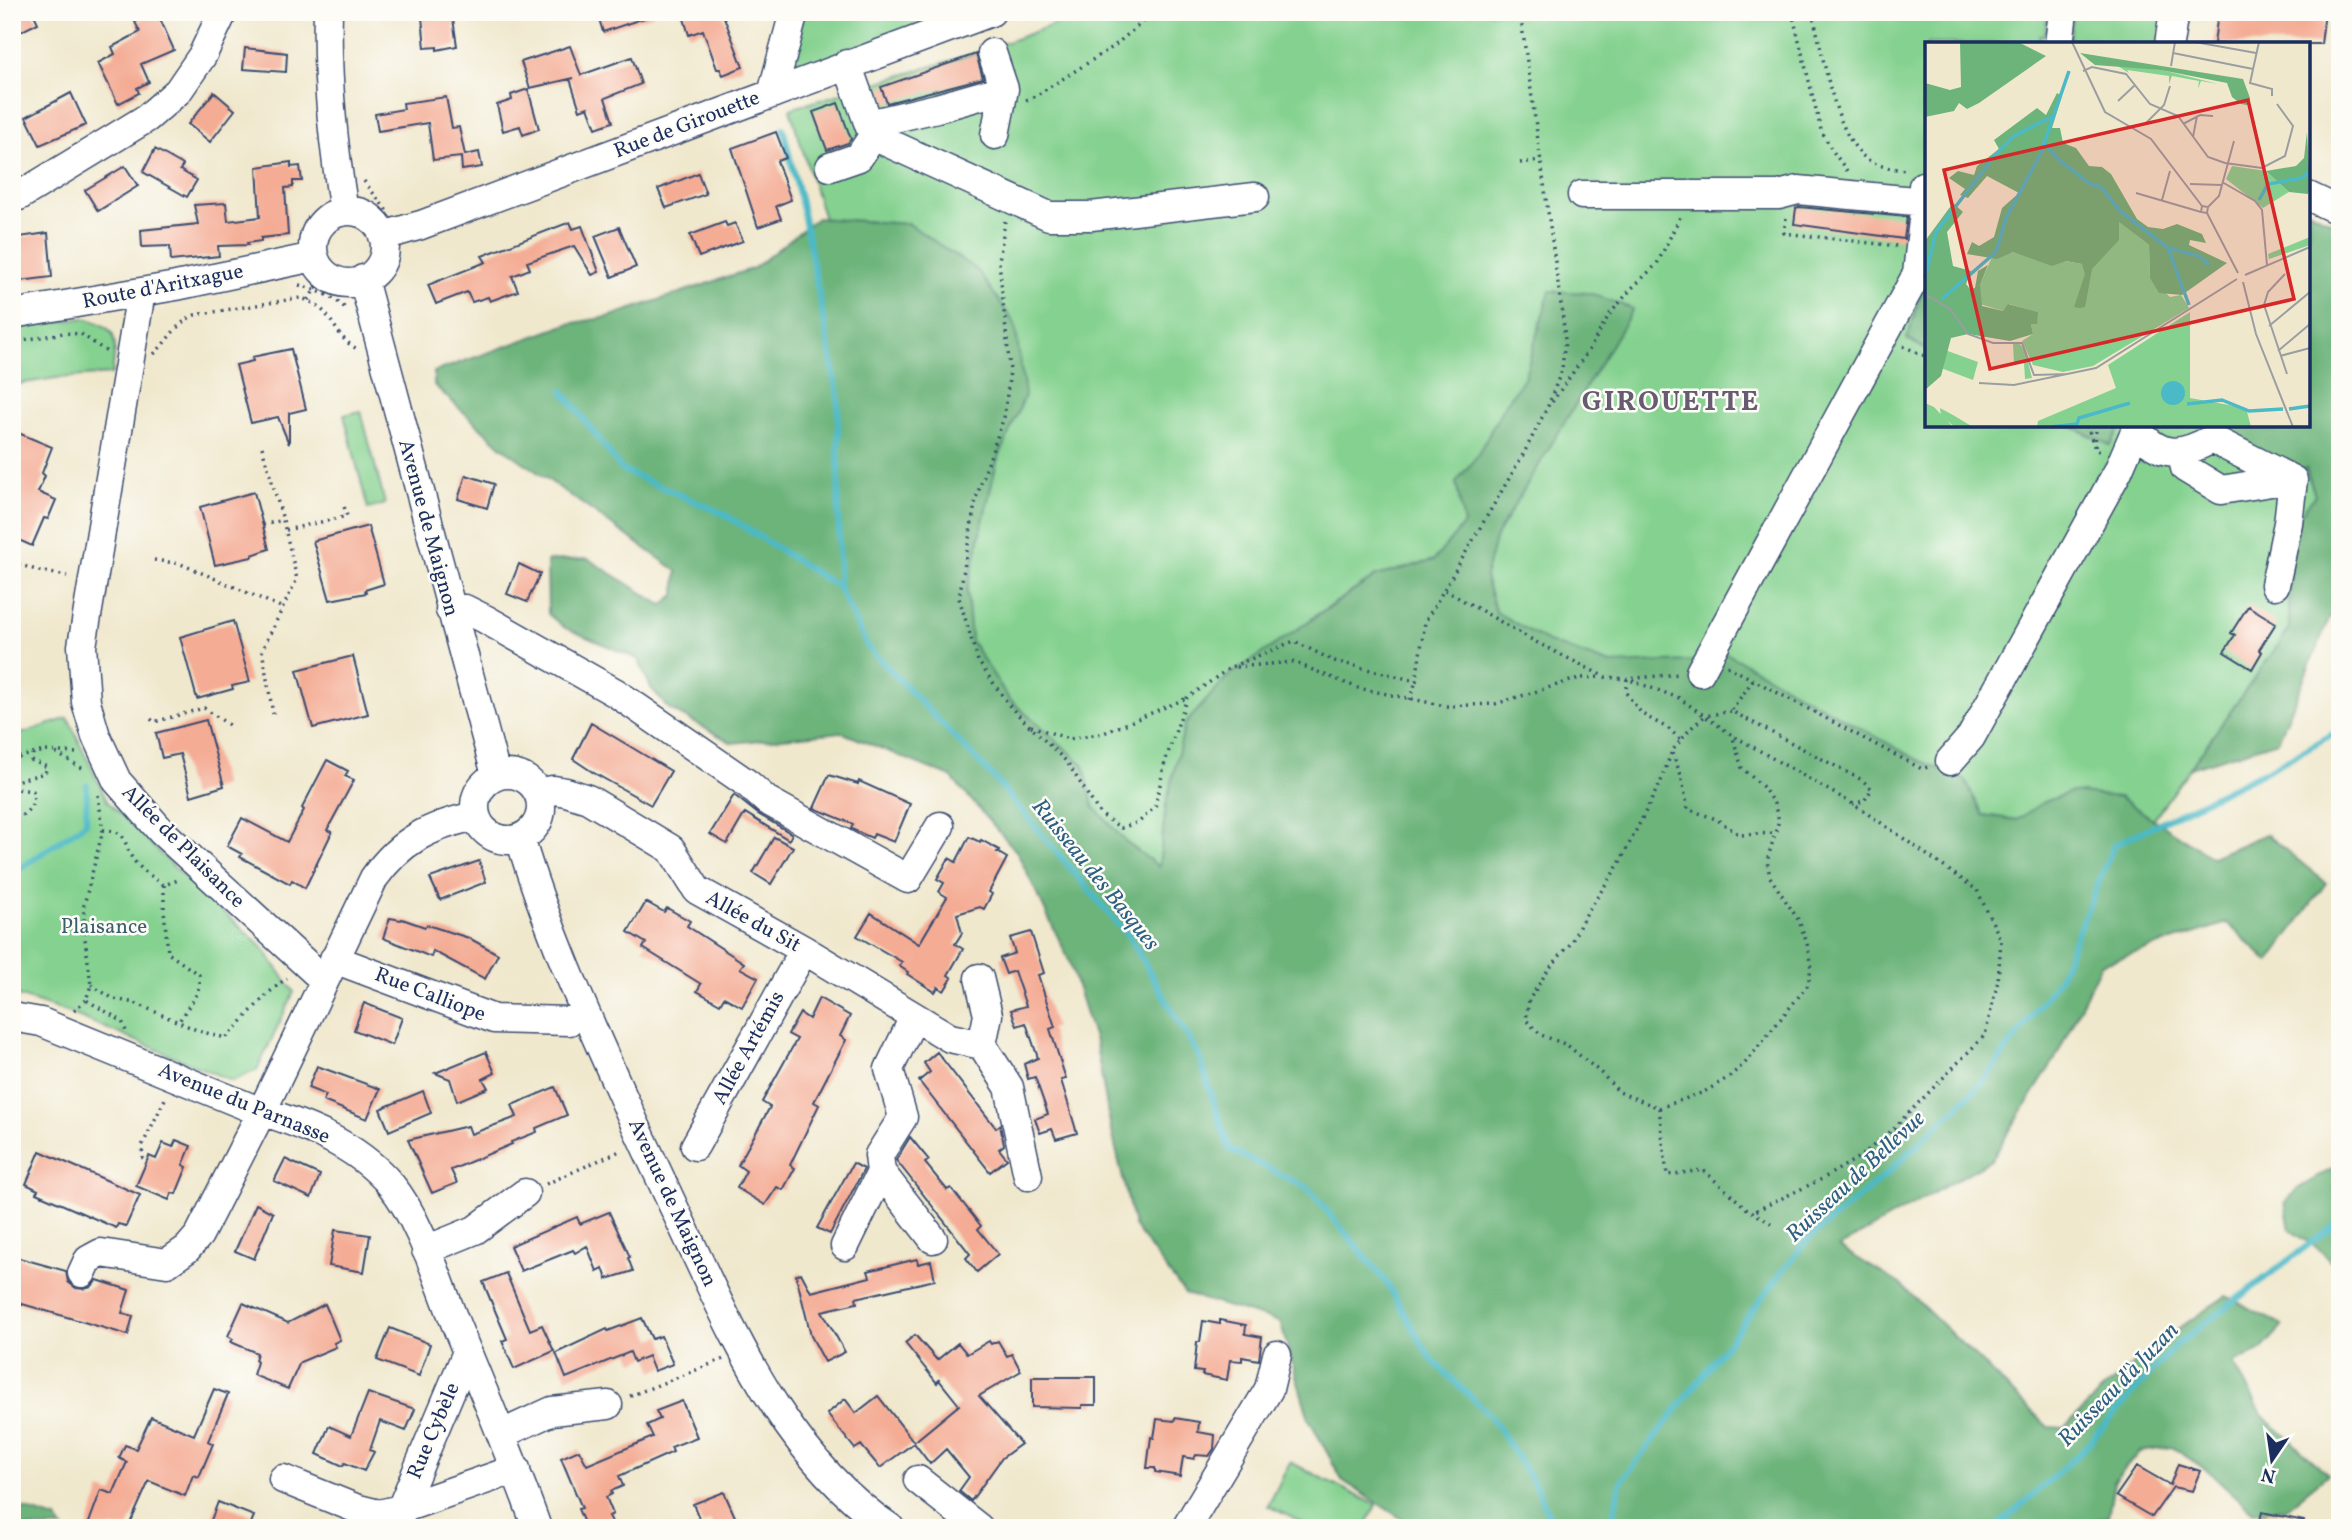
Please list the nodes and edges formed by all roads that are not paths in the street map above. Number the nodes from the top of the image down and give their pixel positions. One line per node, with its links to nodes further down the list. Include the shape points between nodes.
1 (223, 12): 16 (street, via 202,56 178,91 147,118)
2 (328, 12): 19 (street, via 327,65)
3 (794, 12): 11 (street)
4 (991, 12): 10 (street, Rue de Girouette)
5 (2063, 12): 7 (street)
6 (2174, 12): 8 (street)
7 (2059, 42)
8 (2169, 42)
9 (992, 53): 12 (street, via 1000,111 937,108)
10 (848, 64): 11 (street, Rue de Girouette); 12 (street)
11 (772, 94): 21 (street, Rue de Girouette)
12 (871, 130): 13 (street, via 859,158); 17 (street, via 1049,216 1091,216)
13 (830, 167)
14 (1920, 186): 15 (street, via 1857,196 1798,190 1779,195); 31 (street, via 1917,274)
15 (1582, 195)
16 (19, 196)
17 (1255, 197)
18 (2310, 197): 20 (street)
19 (344, 211): 21 (street, via 372,219); 22 (street, via 322,222 316,233 313,244)
20 (2340, 211)
21 (388, 234): 23 (street, via 379,266)
22 (318, 274): 23 (street, via 345,282); 24 (street, Route d'Aritxague)
23 (363, 279): 30 (street, Avenue de Maignon)
24 (136, 293): 25 (street, Route d'Aritxague); 39 (street, Allée de Plaisance, via 139,304 82,646 86,702 117,781 162,832 315,972)
25 (12, 314)
26 (2137, 427): 27 (street, via 2147,443 2164,451); 32 (street, via 2118,471 1971,737)
27 (2181, 451): 28 (street, via 2189,452 2213,439); 28 (street, via 2185,468 2221,490)
28 (2290, 479): 29 (street, via 2288,523)
29 (2275, 585)
30 (450, 610): 33 (street, Avenue de Maignon); 36 (street, via 465,610 485,619 616,694 766,800 908,879)
31 (1700, 671)
32 (1950, 761)
33 (496, 775): 34 (street, via 523,777); 35 (street, via 478,791)
34 (538, 792): 37 (street, via 541,808 537,823); 38 (street, Allée du Sit, via 554,790 588,799 650,835 671,849 697,890)
35 (475, 816): 37 (street, via 493,837); 39 (street, via 416,836 386,861)
36 (940, 826)
37 (520, 838): 63 (street, Avenue de Maignon, via 586,1013 752,1368 809,1453 850,1496)
38 (804, 950): 42 (street, Allée du Sit); 46 (street, Allée Artémis)
39 (330, 967): 43 (street, Rue Calliope, via 494,1019); 45 (street)
40 (979, 978): 44 (street, via 988,1015)
41 (12, 1017): 45 (street, Avenue du Parnasse, via 41,1022)
42 (914, 1017): 44 (street, Allée du Sit, via 950,1038); 47 (street, via 889,1069 903,1116 879,1154)
43 (569, 1021)
44 (982, 1045): 48 (street, via 1009,1087)
45 (262, 1111): 52 (street, Avenue du Parnasse, via 343,1144 372,1167 399,1197); 53 (street, via 199,1235 187,1249 167,1263 102,1253 88,1260)
46 (695, 1146)
47 (881, 1172): 50 (street); 51 (street)
48 (1028, 1176)
49 (525, 1193): 52 (street, via 475,1230)
50 (933, 1239)
51 (845, 1247)
52 (426, 1250): 54 (street, Avenue du Parnasse)
53 (82, 1273)
54 (467, 1352): 57 (street, Avenue du Parnasse); 61 (street, Rue Cybèle)
55 (1277, 1355): 65 (street, via 1269,1389)
56 (608, 1405): 57 (street, via 552,1411)
57 (502, 1434): 58 (street, Avenue du Parnasse)
58 (516, 1469): 61 (street, Rue Cybèle); 62 (street, Avenue du Parnasse)
59 (283, 1479): 61 (street, Rue Cybèle, via 355,1508 379,1514)
60 (918, 1480): 64 (street)
61 (401, 1509)
62 (537, 1528)
63 (890, 1528)
64 (979, 1528)
65 (1186, 1528)

